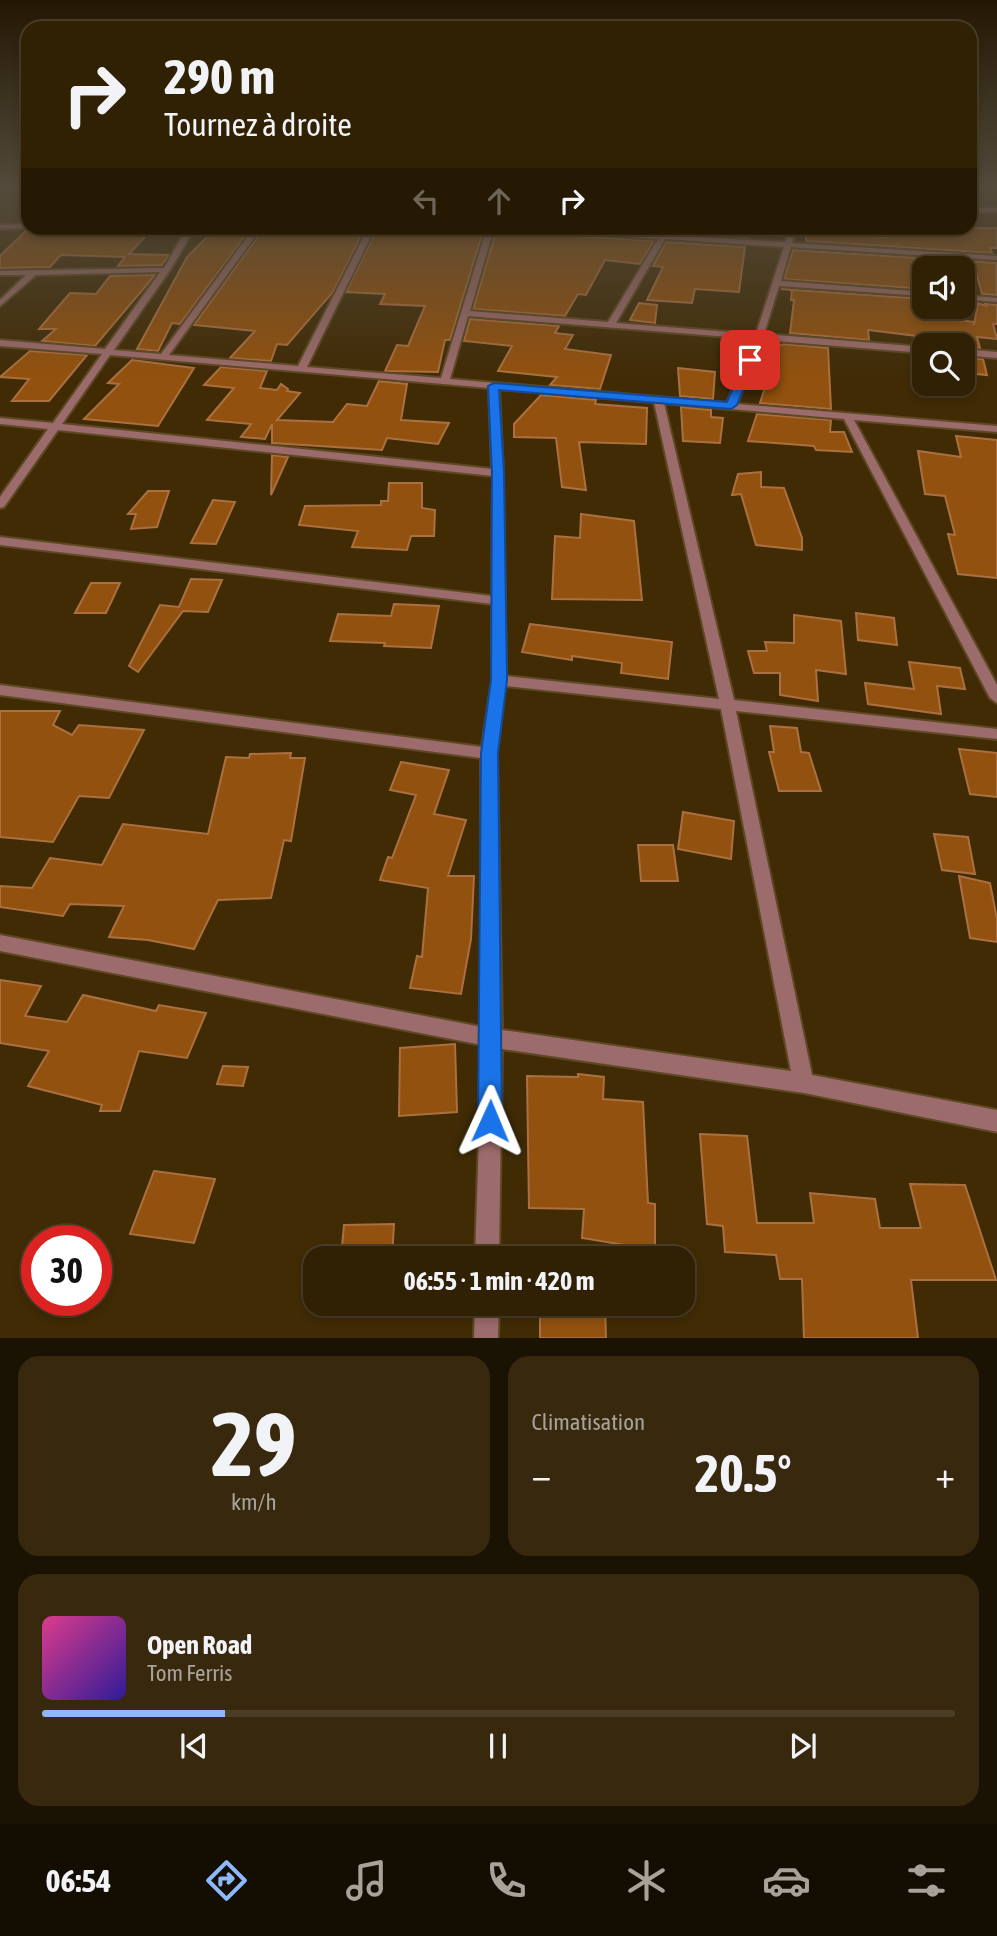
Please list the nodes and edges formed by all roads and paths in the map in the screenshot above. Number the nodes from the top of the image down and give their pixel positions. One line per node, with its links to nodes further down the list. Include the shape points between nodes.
1 (177, 251): 9 (street)
2 (240, 251): 25 (street)
3 (360, 251): 26 (street)
4 (483, 251): 17 (street)
5 (654, 251): 18 (street)
6 (786, 251): 12 (street)
7 (899, 251): 8 (street)
8 (997, 258)
9 (166, 270): 10 (street); 22 (street)
10 (34, 272): 11 (street); 16 (street)
11 (0, 273)
12 (775, 284): 13 (street); 19 (street)
13 (912, 293)
14 (975, 298): 15 (street)
15 (997, 300)
16 (0, 304)
17 (466, 313): 18 (street); 27 (street)
18 (611, 324): 19 (street)
19 (759, 338): 21 (street); 30 (street)
20 (0, 343): 22 (street)
21 (912, 349)
22 (110, 351): 25 (street); 33 (street)
23 (975, 353): 24 (street)
24 (997, 355)
25 (164, 356): 26 (street)
26 (302, 370): 27 (street)
27 (445, 380): 28 (street)
28 (494, 386): 29 (street); 35 (street)
29 (658, 400): 30 (street); 42 (street)
30 (731, 405): 31 (street)
31 (848, 416): 34 (street); 41 (street)
32 (0, 421): 33 (street)
33 (57, 426): 35 (street); 36 (street)
34 (997, 429)
35 (498, 473): 38 (street)
36 (0, 505)
37 (0, 541): 38 (street)
38 (497, 601): 39 (street)
39 (499, 680): 42 (street); 44 (street)
40 (0, 690): 44 (street)
41 (997, 698)
42 (727, 703): 43 (street); 47 (street)
43 (997, 734)
44 (489, 753): 46 (street)
45 (0, 943): 46 (street)
46 (492, 1038): 47 (street); 49 (street)
47 (804, 1083): 48 (street)
48 (997, 1121)
49 (487, 1246)
50 (486, 1316): 51 (street)
51 (486, 1338)

